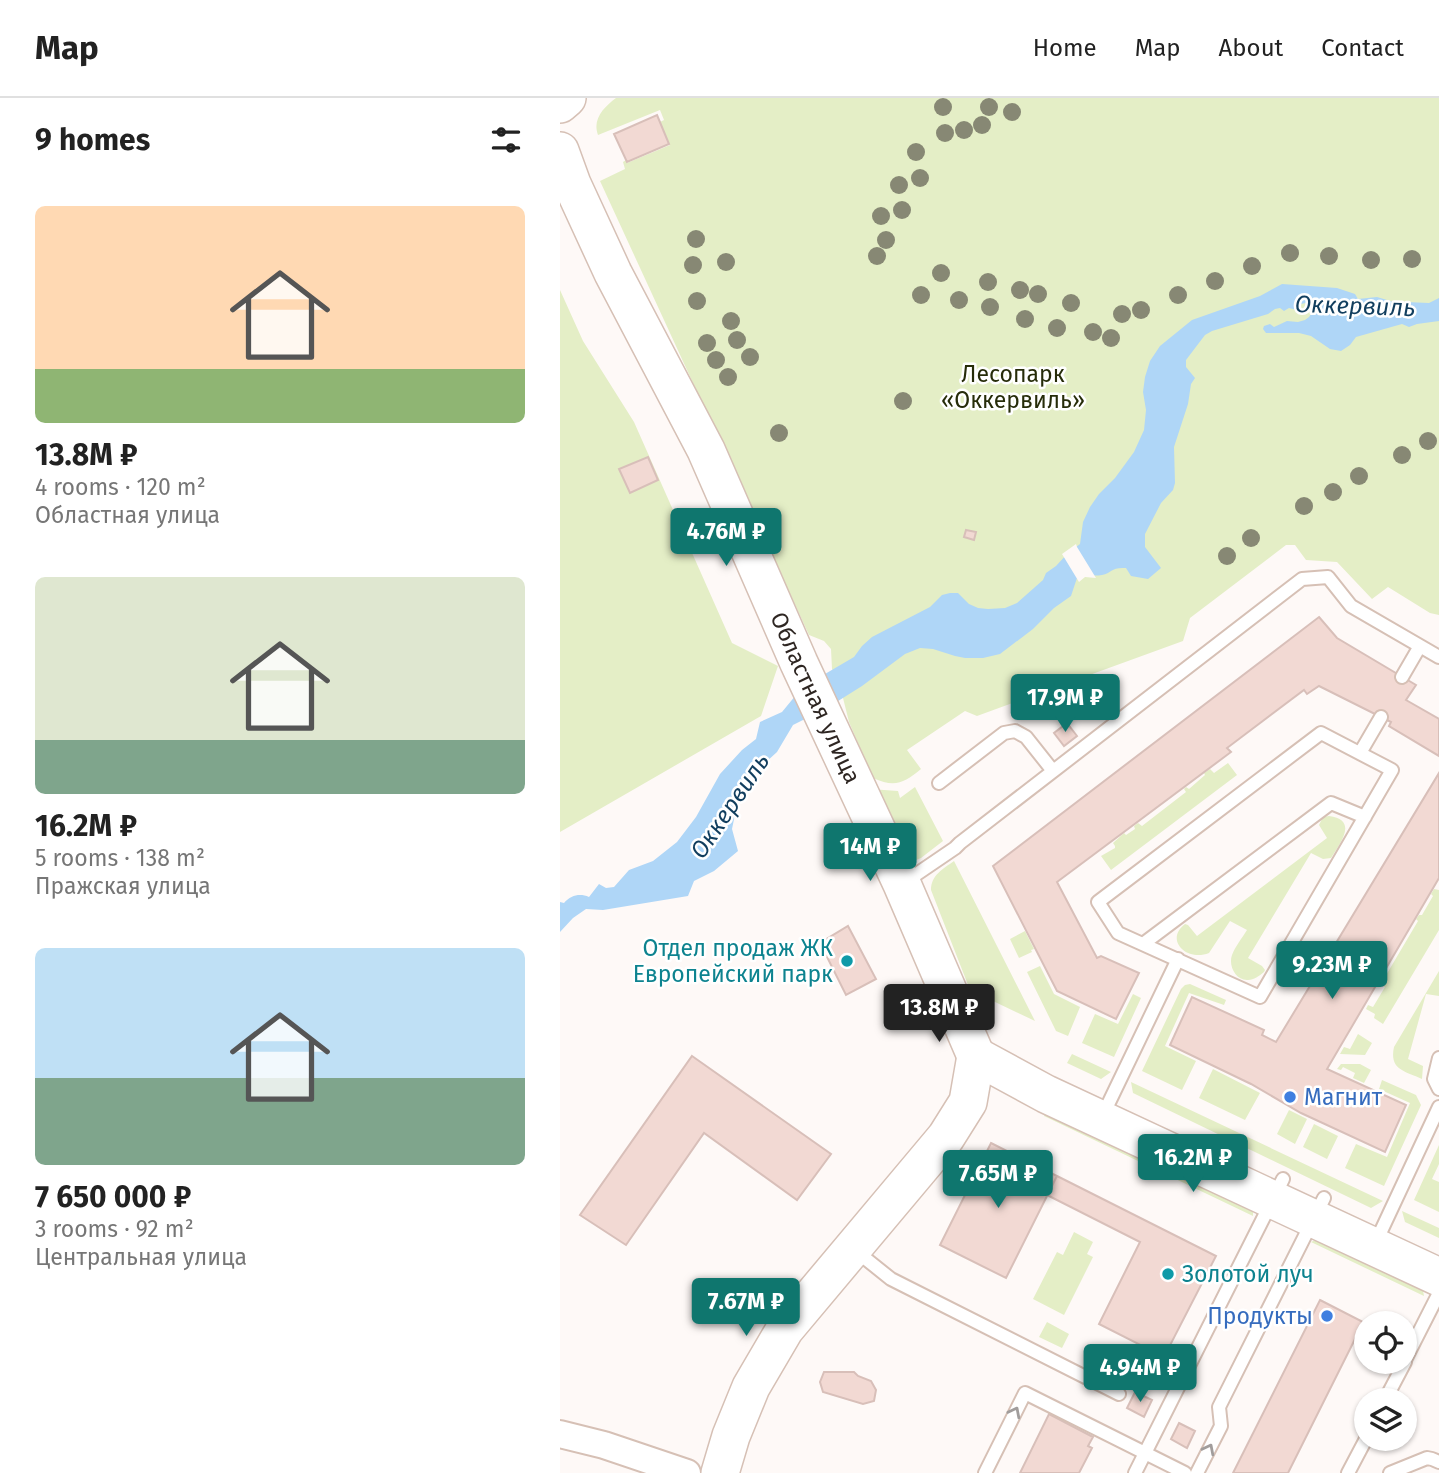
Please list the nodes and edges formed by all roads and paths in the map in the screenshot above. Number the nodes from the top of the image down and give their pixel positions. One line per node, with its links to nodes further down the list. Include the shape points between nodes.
1 (567, 98): 2 (street)
2 (560, 104)
3 (560, 151): 12 (street, Областная улица, via 613,273 706,450)
4 (1420, 646): 5 (lane); 6 (lane); 9 (lane, via 1351,606 1328,577 1302,579)
5 (1439, 657)
6 (1402, 677)
7 (1381, 717): 8 (lane)
8 (1360, 753): 11 (lane, via 1392,770); 13 (lane, via 1321,733 1098,902 1118,933)
9 (1053, 771): 10 (lane, via 1026,737 1015,731 1004,733); 12 (lane)
10 (939, 783)
11 (1365, 817): 13 (lane, via 1331,803); 14 (lane, via 1260,997)
12 (902, 884): 15 (street, Областная улица)
13 (1143, 944): 14 (lane)
14 (1178, 959): 21 (lane)
15 (975, 1056): 17 (street); 19 (street); 21 (street, via 1056,1072)
16 (1439, 1058): 18 (lane, via 1434,1079)
17 (1028, 1084): 19 (street, via 988,1092); 21 (street)
18 (1439, 1089)
19 (968, 1102): 25 (street, via 946,1138)
20 (1439, 1107): 24 (lane)
21 (1106, 1109): 22 (street)
22 (1278, 1190): 23 (street); 33 (lane)
23 (1319, 1209): 24 (street); 40 (lane, one-way to 23, via 1221,1426 1219,1408)
24 (1378, 1236): 26 (street); 27 (street)
25 (853, 1248): 30 (lane, via 891,1279); 36 (street, via 785,1329 751,1387)
26 (1439, 1252)
27 (1439, 1277)
28 (1439, 1293): 29 (lane)
29 (1417, 1337)
30 (1119, 1394)
31 (560, 1434): 35 (street)
32 (1360, 1451): 41 (lane)
33 (1145, 1453): 37 (lane, one-way to 33, via 1025,1393); 38 (lane); 39 (lane)
34 (1439, 1462): 42 (lane, via 1427,1458)
35 (688, 1473)
36 (720, 1473)
37 (985, 1473)
38 (1135, 1473)
39 (1185, 1473)
40 (1197, 1473)
41 (1348, 1473)
42 (1390, 1473)

